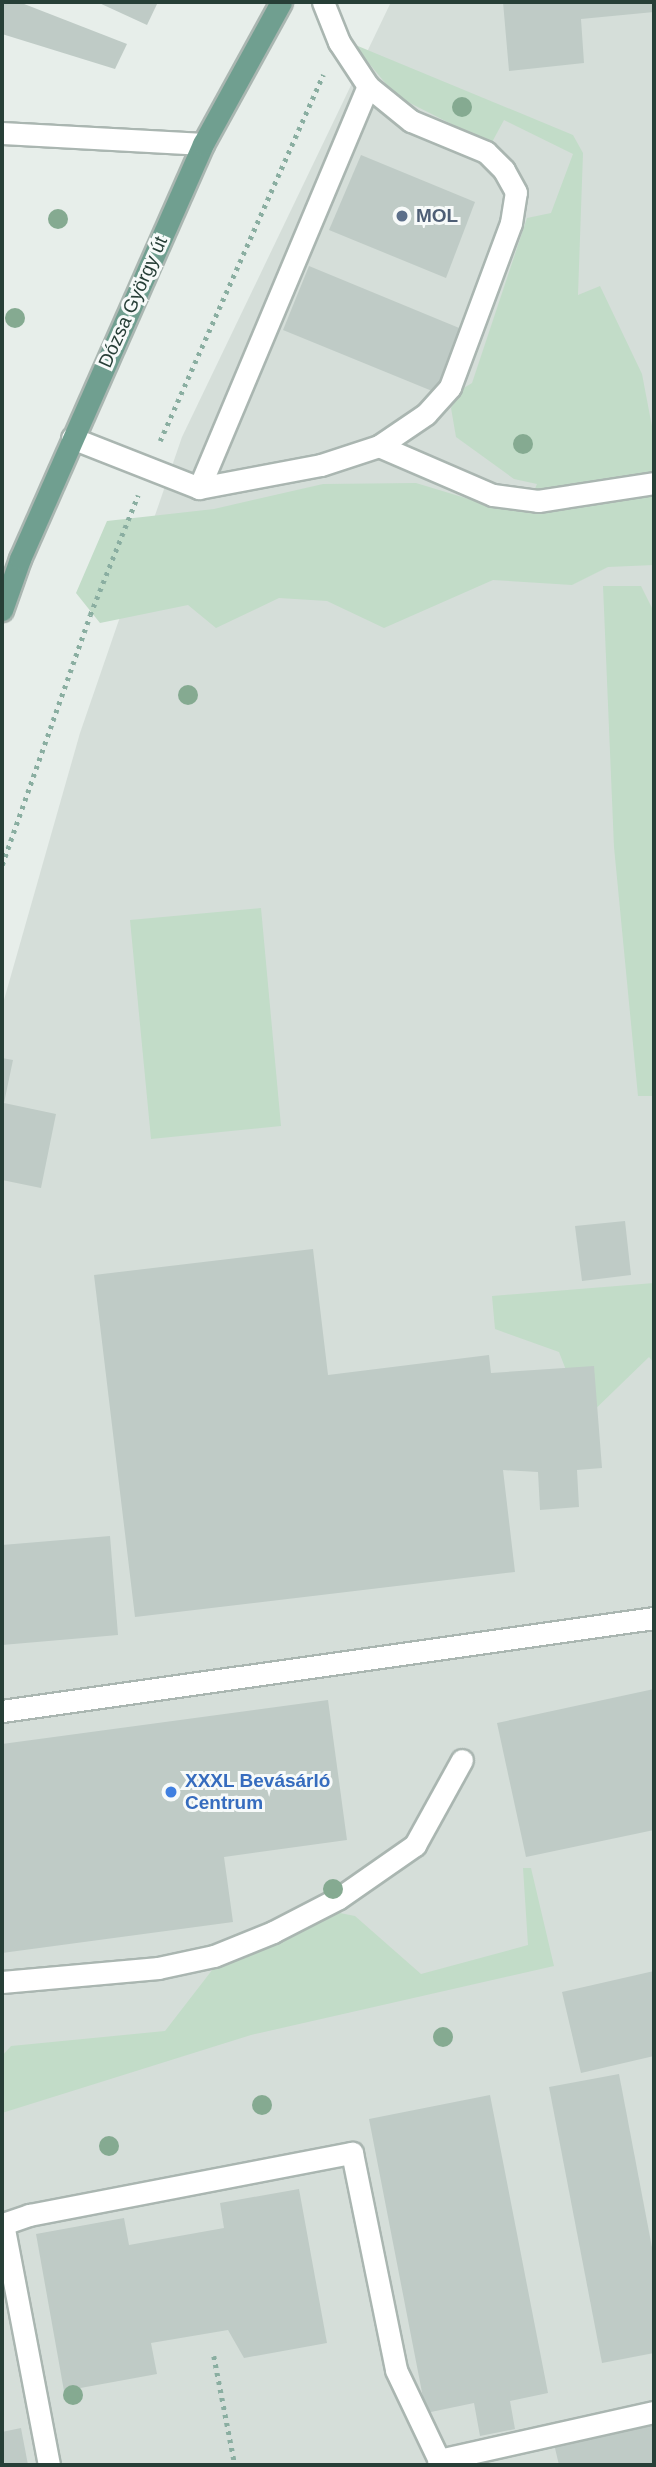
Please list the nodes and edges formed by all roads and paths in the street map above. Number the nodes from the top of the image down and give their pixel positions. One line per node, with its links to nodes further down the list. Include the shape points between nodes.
1 (281, 2): 6 (main road, Dózsa György út)
2 (323, 2): 3 (street)
3 (339, 42): 4 (street); 9 (path, via 287,149)
4 (368, 86): 8 (street, via 411,121 486,152 504,170 516,192 511,223 450,387 426,414); 11 (street)
5 (2, 132): 6 (street)
6 (203, 144): 7 (main road, Dózsa György út)
7 (72, 438): 9 (street); 12 (main road, Dózsa György út)
8 (379, 446): 10 (street, via 493,495 538,501); 11 (street, via 321,465)
9 (148, 471): 11 (street); 13 (path, via 90,615)
10 (654, 483)
11 (199, 488)
12 (2, 610)
13 (2, 865)
14 (654, 1618): 15 (street)
15 (2, 1711)
16 (462, 1760): 17 (street, via 415,1845 339,1898 273,1931 214,1956 158,1968)
17 (2, 1982)
18 (214, 2356): 22 (path)
19 (654, 2412): 20 (street)
20 (438, 2463): 21 (street, via 396,2370 352,2153 29,2215 3,2224)
21 (49, 2465)
22 (235, 2465)

